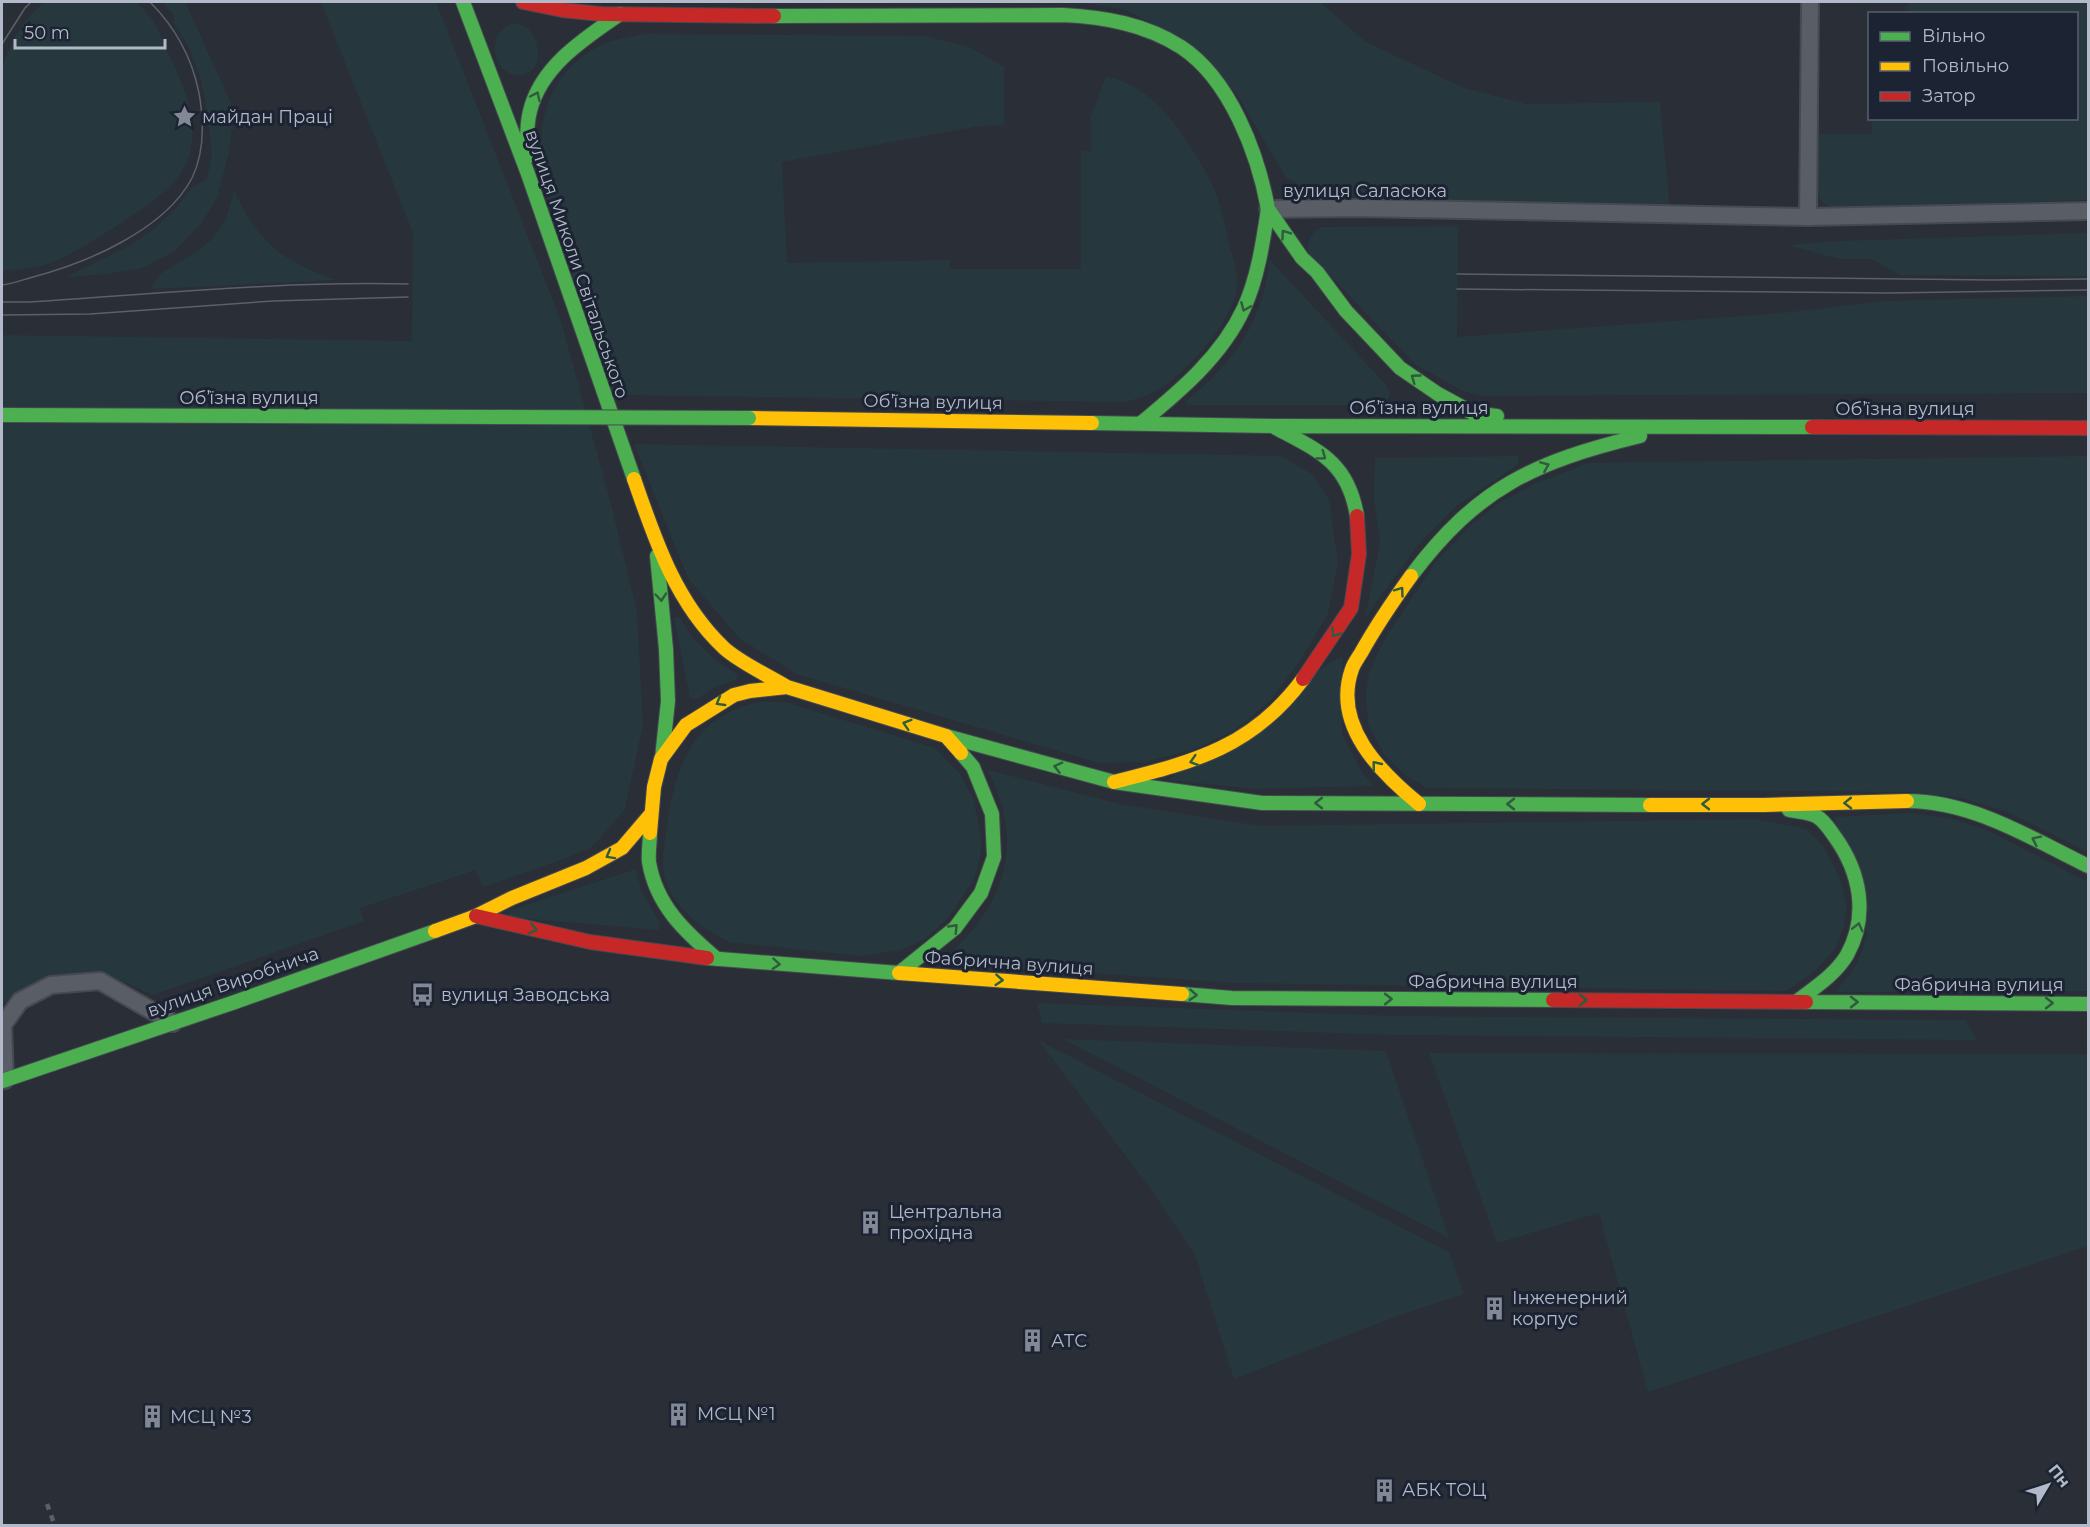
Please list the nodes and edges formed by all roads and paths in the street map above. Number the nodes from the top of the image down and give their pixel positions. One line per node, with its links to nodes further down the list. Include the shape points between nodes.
1 (463, 2): 7 (main road, вулиця Миколи Світальського)
2 (523, 2): 5 (main road, вулиця Саласюка, via 569,12)
3 (983, 2): 6 (street)
4 (1810, 2): 10 (street)
5 (620, 14): 6 (main road, вулиця Саласюка); 7 (main road, one-way to 5, via 527,127 533,101 551,69 580,42)
6 (994, 15): 8 (main road, вулиця Саласюка, via 1039,14 1123,22 1147,30 1188,53 1215,82 1238,118 1258,162)
7 (528, 174): 17 (main road, вулиця Миколи Світальського)
8 (1268, 210): 10 (street, вулиця Саласюка, via 1358,208); 12 (main road, one-way to 12, via 1258,269 1237,324 1208,364); 14 (main road, one-way to 8, via 1473,413 1400,368 1302,258)
9 (2088, 211): 10 (street, вулиця Саласюка)
10 (1808, 217)
11 (2, 415): 12 (main road, Обʼїзна вулиця, bridge)
12 (1140, 424): 13 (main road, Обʼїзна вулиця)
13 (1272, 426): 14 (main road, Обʼїзна вулиця); 21 (main road, one-way to 21, via 1335,464 1350,487 1359,538 1351,610 1277,712 1239,740 1200,760)
14 (1568, 426): 15 (main road, Обʼїзна вулиця)
15 (1705, 426): 16 (main road, Обʼїзна вулиця); 22 (main road, one-way to 15, via 1374,764 1353,727 1348,697 1352,670 1370,633 1427,554 1462,516 1524,475 1580,451 1639,436)
16 (2088, 428)
17 (655, 539): 18 (main road, via 683,598 706,629 726,650); 20 (main road, one-way to 20, via 668,700)
18 (787, 687): 19 (main road, one-way to 18); 20 (main road, one-way to 20, via 734,695 712,707 686,725)
19 (946, 736): 21 (main road, one-way to 19); 28 (main road, one-way to 19, via 955,928 981,893 994,857 992,814 986,794 973,767)
20 (662, 759): 24 (main road)
21 (1114, 783): 22 (main road, one-way to 21, via 1262,803)
22 (1419, 804): 23 (main road, one-way to 22)
23 (1764, 805): 25 (main road, one-way to 23, via 2000,822 1959,808 1911,801); 29 (main road, one-way to 23, via 1845,957 1857,935 1862,910 1856,875 1839,842 1817,816)
24 (651, 814): 26 (main road, вулиця Виробнича, one-way to 26, via 622,848); 27 (main road, via 649,860 655,885 669,913)
25 (2088, 866)
26 (476, 916): 27 (main road, Фабрична вулиця, one-way to 27, via 590,942); 31 (main road, вулиця Виробнича)
27 (717, 959): 28 (main road, Фабрична вулиця, one-way to 28)
28 (899, 973): 29 (main road, Фабрична вулиця, one-way to 29, via 1232,998)
29 (1796, 1002): 30 (main road, Фабрична вулиця, one-way to 30)
30 (2088, 1004)
31 (173, 1023): 32 (main road, вулиця Виробнича); 32 (street, via 100,981 51,985 20,1001 3,1025)
32 (3, 1080)

